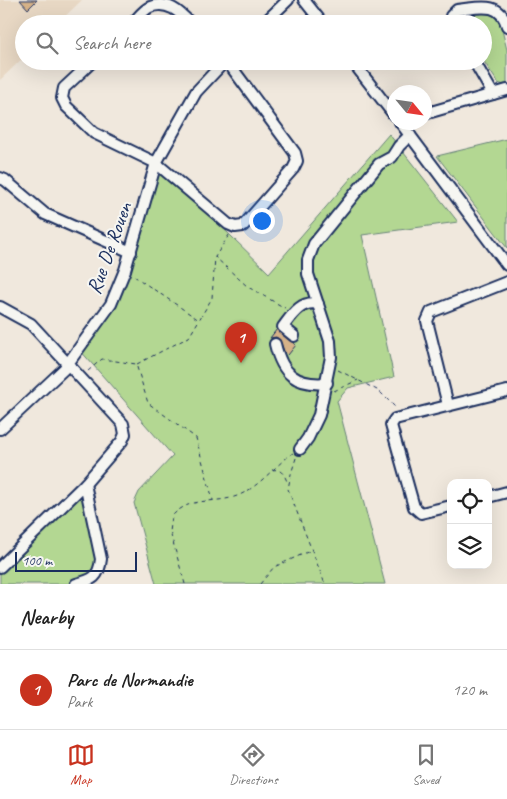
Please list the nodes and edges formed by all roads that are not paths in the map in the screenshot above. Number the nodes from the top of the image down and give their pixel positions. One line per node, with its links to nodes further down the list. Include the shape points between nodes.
1 (288, 0): 5 (street)
2 (310, 2): 6 (street)
3 (142, 15): 4 (street, via 150,7 164,3)
4 (183, 15)
5 (272, 15)
6 (318, 15)
7 (452, 15): 8 (street, via 457,10 490,7 505,17)
8 (507, 26)
9 (83, 70): 20 (street, via 64,88 62,98 66,106 94,133)
10 (217, 70): 20 (street, Rue De Rouen, via 196,92)
11 (233, 70): 20 (street, via 295,153 294,169 243,226 235,227)
12 (359, 70): 16 (street)
13 (479, 70): 15 (street)
14 (507, 90): 15 (street)
15 (493, 94): 17 (street)
16 (387, 106)
17 (432, 112)
18 (406, 130): 19 (street)
19 (410, 136): 23 (street); 25 (street, via 398,146 392,157 379,164 314,244 308,260 308,274)
20 (156, 163): 22 (street, Rue De Rouen)
21 (0, 178): 22 (street, via 45,214)
22 (130, 252): 29 (street, Rue De Rouen, via 111,304)
23 (507, 264)
24 (507, 282): 32 (street, via 431,312 427,321)
25 (318, 304): 27 (street, via 301,306 283,327); 30 (street, via 330,341)
26 (0, 308): 29 (street, via 31,324)
27 (294, 336)
28 (275, 344): 30 (street, via 278,355 297,381)
29 (67, 365): 33 (street, Rue De Rouen); 35 (street, via 123,424 125,434 122,442)
30 (327, 383): 34 (street, via 315,425)
31 (507, 391): 32 (street)
32 (448, 405): 38 (street, via 396,419 391,425 414,507 421,513)
33 (0, 430)
34 (300, 449)
35 (85, 484): 39 (street); 40 (street, via 101,559 100,570 93,580)
36 (507, 492): 37 (street)
37 (492, 496)
38 (447, 507)
39 (0, 568)
40 (76, 584)

